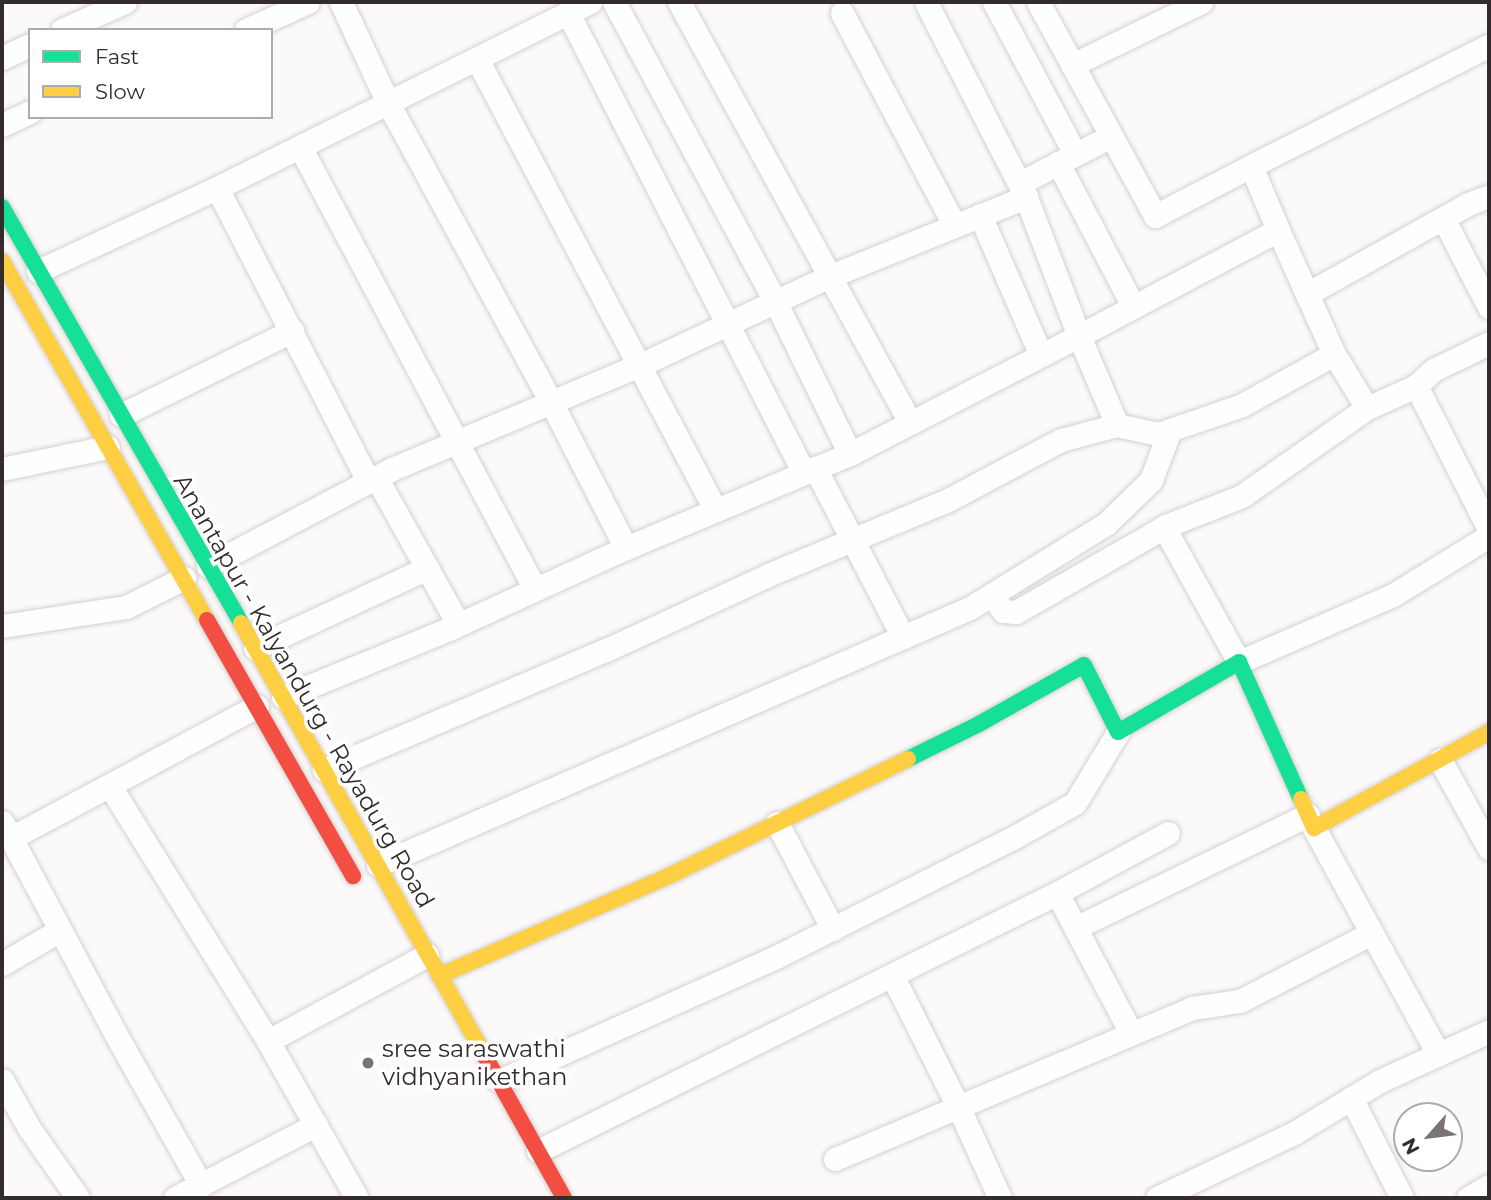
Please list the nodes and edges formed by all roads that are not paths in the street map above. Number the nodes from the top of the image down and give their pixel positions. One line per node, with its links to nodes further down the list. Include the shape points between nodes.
1 (125, 2): 13 (street)
2 (308, 2): 14 (street)
3 (341, 2): 20 (street)
4 (590, 2): 11 (street)
5 (614, 2): 39 (street)
6 (679, 2): 37 (street)
7 (994, 2): 25 (street)
8 (1038, 2): 19 (street)
9 (1201, 2): 19 (street)
10 (927, 4): 28 (street)
11 (568, 13): 18 (street); 42 (street)
12 (842, 13): 33 (street)
13 (66, 28)
14 (250, 28)
15 (1489, 45): 26 (street)
16 (28, 46): 17 (street)
17 (2, 58)
18 (477, 59): 20 (street); 48 (street)
19 (1072, 65): 23 (street)
20 (388, 103): 24 (street); 50 (street)
21 (28, 113): 22 (street)
22 (2, 125)
23 (1111, 136): 25 (street); 26 (street, via 1155,216)
24 (300, 148): 27 (street); 56 (street)
25 (1067, 159): 28 (street); 40 (street)
26 (1251, 166): 34 (street)
27 (217, 188): 36 (street); 43 (street)
28 (1023, 190): 31 (street); 44 (street)
29 (1489, 196): 32 (street)
30 (2, 207): 36 (main road, Anantapur - Kalyandurg - Rayadurg Road)
31 (980, 215): 33 (street); 47 (street)
32 (1443, 218): 38 (street); 41 (street)
33 (955, 226): 37 (street)
34 (1278, 230): 38 (street); 40 (street)
35 (2, 261): 57 (main road, Anantapur - Kalyandurg - Rayadurg Road)
36 (38, 271): 52 (main road, Anantapur - Kalyandurg - Rayadurg Road)
37 (828, 277): 39 (street); 53 (street)
38 (1307, 294): 46 (street)
39 (775, 302): 42 (street); 58 (street)
40 (1133, 306): 44 (street)
41 (1489, 307)
42 (727, 324): 48 (street); 60 (street)
43 (292, 331): 52 (street); 61 (street)
44 (1079, 336): 47 (street); 54 (street)
45 (1489, 343): 49 (street, via 1433,370)
46 (1334, 354): 51 (street); 55 (street, via 1242,405)
47 (1041, 355): 53 (street)
48 (639, 365): 50 (street); 62 (street)
49 (1416, 386): 51 (street); 64 (street)
50 (551, 402): 56 (street); 67 (street)
51 (1367, 408): 63 (street, via 1242,496)
52 (121, 415): 68 (main road, Anantapur - Kalyandurg - Rayadurg Road)
53 (910, 422): 58 (street)
54 (1117, 425): 55 (street, via 1158,434); 66 (street, via 1061,440 948,500)
55 (1170, 430): 72 (street, via 1151,480 1107,523)
56 (458, 441): 61 (street); 71 (street)
57 (108, 447): 59 (street); 70 (main road, Anantapur - Kalyandurg - Rayadurg Road)
58 (850, 454): 60 (street)
59 (2, 468)
60 (810, 470): 62 (street); 66 (street)
61 (372, 479): 68 (street); 69 (street)
62 (715, 509): 67 (street)
63 (1166, 526): 72 (street, via 1011,614 1003,611); 77 (street)
64 (1489, 529)
65 (1489, 536): 77 (street, via 1393,595)
66 (850, 541): 75 (street); 83 (street)
67 (626, 548): 71 (street)
68 (208, 566): 76 (main road, Anantapur - Kalyandurg - Rayadurg Road)
69 (427, 568): 73 (street); 76 (street)
70 (184, 578): 74 (street, via 126,607); 79 (main road, Anantapur - Kalyandurg - Rayadurg Road)
71 (535, 589): 73 (street)
72 (992, 595): 75 (street)
73 (458, 624): 78 (street)
74 (2, 626)
75 (903, 638): 90 (street)
76 (255, 648): 78 (main road, Anantapur - Kalyandurg - Rayadurg Road)
77 (1239, 662): 80 (main road); 85 (main road)
78 (283, 697): 83 (main road, Anantapur - Kalyandurg - Rayadurg Road)
79 (257, 706): 84 (street); 91 (main road, Anantapur - Kalyandurg - Rayadurg Road)
80 (1118, 732): 86 (main road, via 1084,665 979,724); 94 (street, via 1076,803)
81 (1489, 732): 82 (main road)
82 (1440, 760): 85 (main road); 89 (street)
83 (324, 770): 90 (main road, Anantapur - Kalyandurg - Rayadurg Road)
84 (110, 786): 87 (street); 103 (street)
85 (1311, 822): 93 (street); 96 (street)
86 (777, 823): 94 (street); 99 (main road, via 669,876)
87 (7, 830): 95 (street)
88 (1168, 833): 92 (street)
89 (1489, 848)
90 (378, 865): 97 (main road, Anantapur - Kalyandurg - Rayadurg Road)
91 (359, 886)
92 (1056, 894): 93 (street); 100 (street)
93 (1075, 928): 102 (street)
94 (833, 929): 106 (street)
95 (61, 930): 98 (street); 113 (street)
96 (1370, 934): 102 (street, via 1240,1001 1192,1008); 104 (street)
97 (428, 955): 99 (main road, Anantapur - Kalyandurg - Rayadurg Road); 103 (street)
98 (2, 964)
99 (439, 975): 106 (main road, Anantapur - Kalyandurg - Rayadurg Road)
100 (892, 975): 108 (street); 111 (street)
101 (1489, 1031): 104 (street)
102 (1131, 1033): 108 (street)
103 (268, 1041): 110 (street)
104 (1438, 1054): 107 (street)
105 (2, 1080): 109 (street)
106 (499, 1082): 111 (main road, Anantapur - Kalyandurg - Rayadurg Road)
107 (1351, 1098): 120 (street, via 1294,1133); 121 (street)
108 (958, 1106): 112 (street); 119 (street)
109 (8, 1107): 115 (street)
110 (316, 1125): 113 (street); 117 (street)
111 (538, 1152): 118 (main road, Anantapur - Kalyandurg - Rayadurg Road)
112 (835, 1159)
113 (201, 1185): 116 (street)
114 (1489, 1186): 122 (street)
115 (78, 1198)
116 (176, 1198)
117 (357, 1198)
118 (564, 1198)
119 (1000, 1198)
120 (1157, 1198)
121 (1402, 1198)
122 (1468, 1198)

